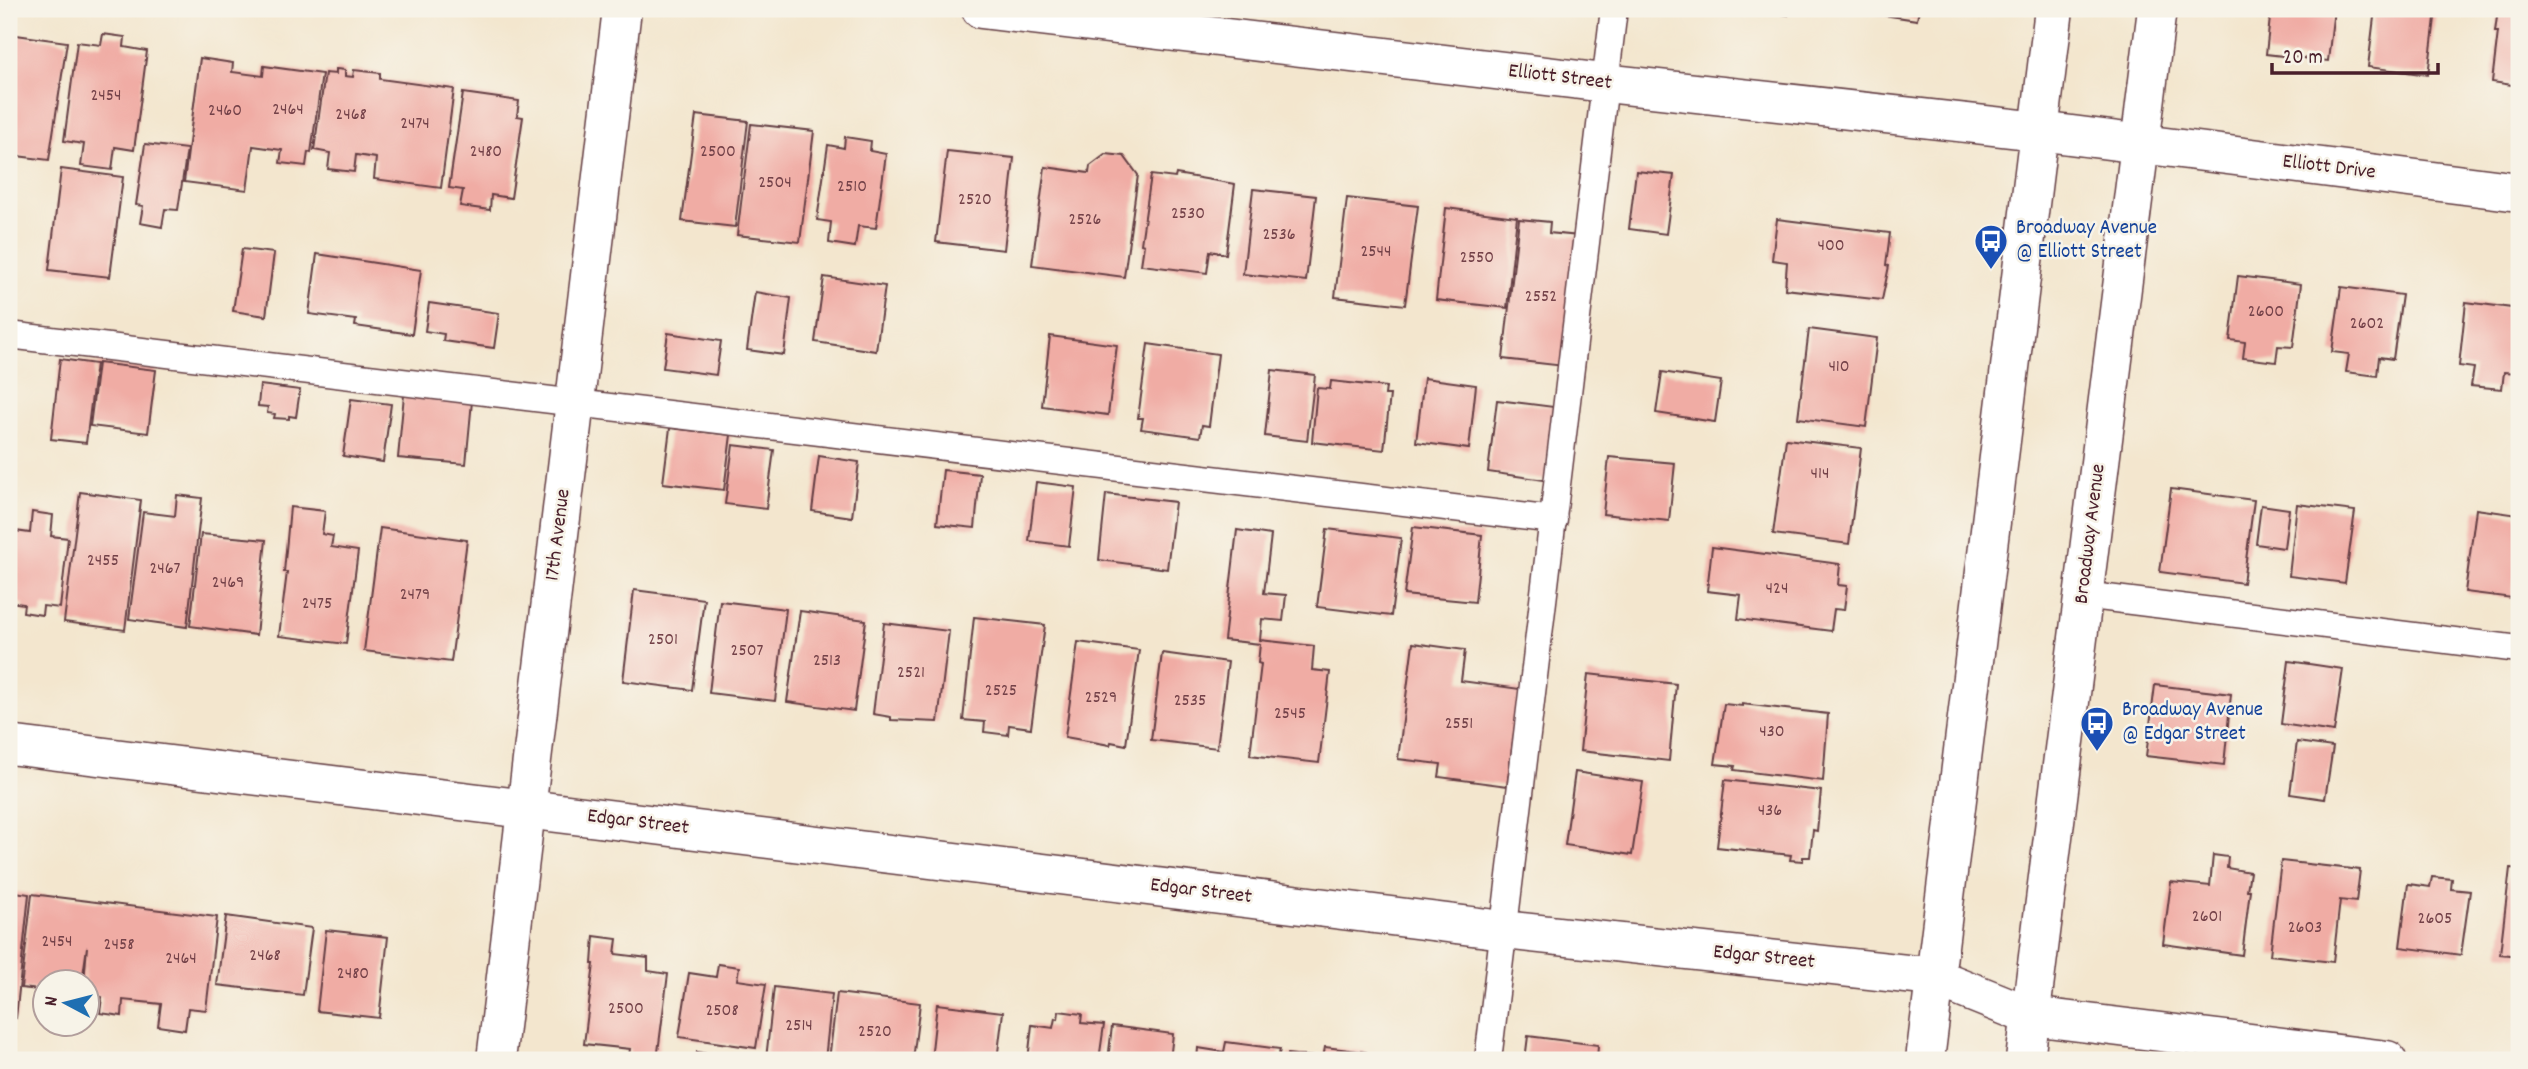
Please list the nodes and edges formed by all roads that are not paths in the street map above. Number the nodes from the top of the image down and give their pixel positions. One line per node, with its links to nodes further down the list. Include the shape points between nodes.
1 (622, 9): 11 (street, 17th Avenue)
2 (981, 9): 6 (street, Elliott Street)
3 (1614, 9): 6 (lane)
4 (2054, 9): 7 (street)
5 (2157, 9): 8 (street, Broadway Avenue)
6 (1605, 83): 7 (street, Elliott Street); 12 (lane)
7 (2039, 131): 8 (street, Elliott Street); 18 (street)
8 (2139, 144): 9 (street, Elliott Drive); 13 (street, Broadway Avenue)
9 (2519, 192)
10 (9, 335): 11 (lane)
11 (575, 403): 12 (lane); 16 (street, 17th Avenue)
12 (1553, 520): 17 (lane)
13 (2083, 595): 14 (lane); 19 (street, Broadway Avenue)
14 (2519, 649)
15 (9, 745): 16 (street, Edgar Street)
16 (527, 809): 17 (street, Edgar Street); 20 (street, 17th Avenue)
17 (1504, 930): 18 (street, Edgar Street); 21 (lane)
18 (1934, 977): 19 (street, Edgar Street); 22 (street)
19 (2031, 1016): 23 (street, Broadway Avenue); 24 (street, Edgar Street)
20 (496, 1060)
21 (1488, 1060)
22 (1925, 1060)
23 (2025, 1060)
24 (2387, 1060)

